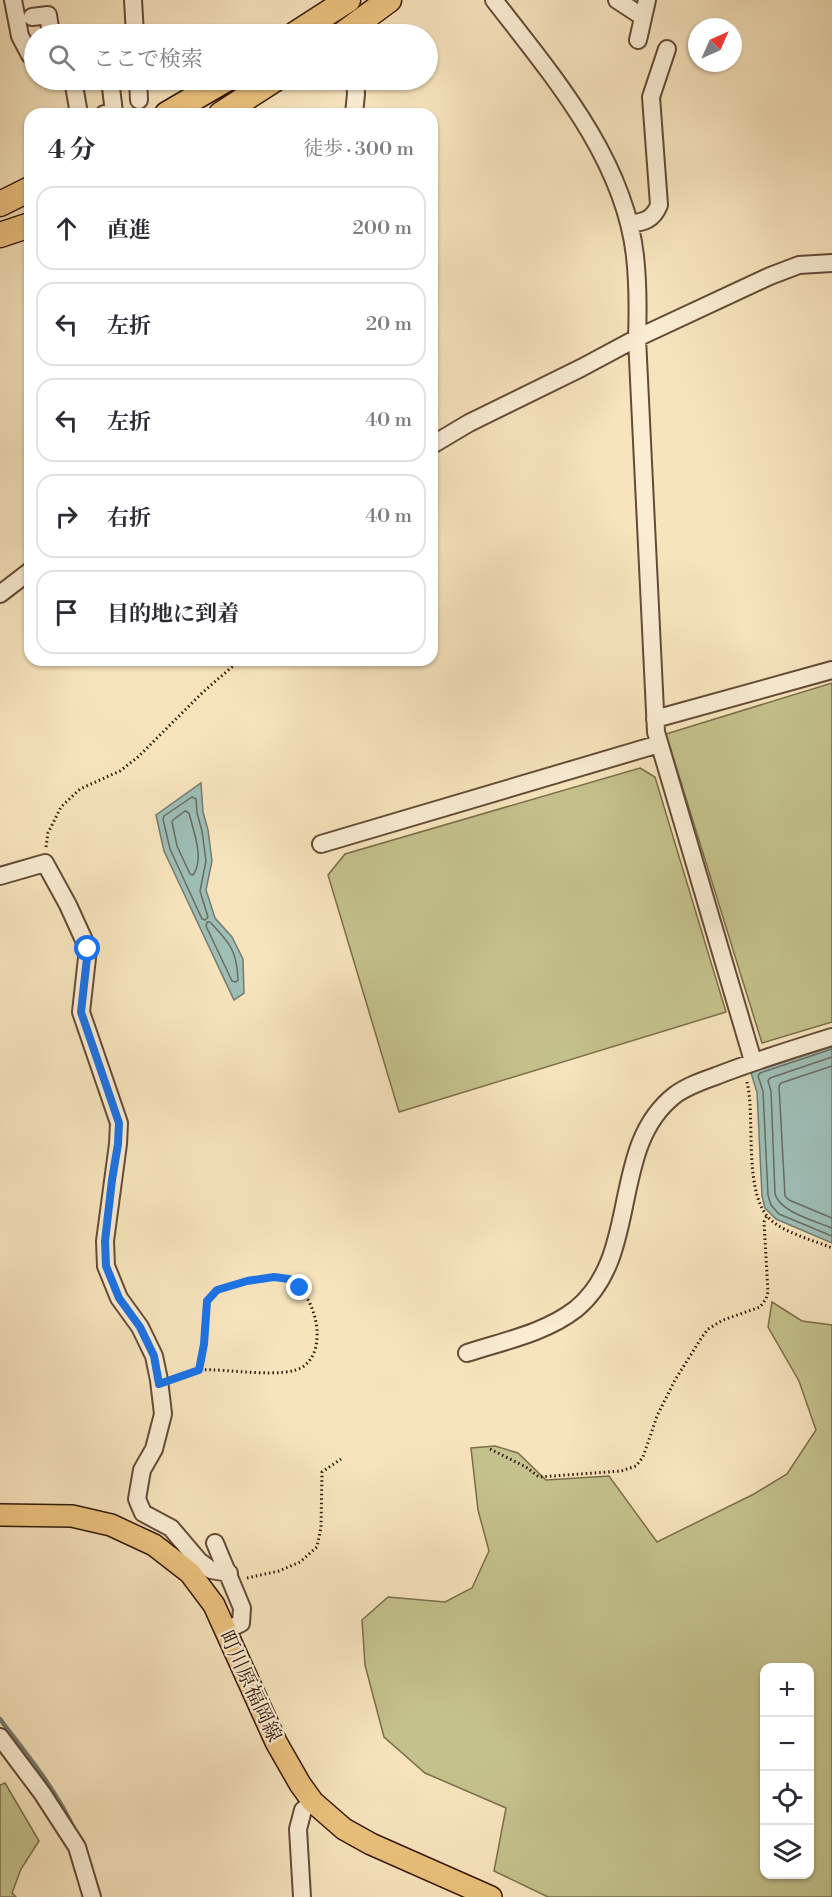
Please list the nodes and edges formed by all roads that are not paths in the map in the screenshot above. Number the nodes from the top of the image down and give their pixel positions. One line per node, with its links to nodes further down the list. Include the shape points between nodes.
1 (13, 0): 15 (street)
2 (133, 0): 11 (street)
3 (348, 0): 12 (highway)
4 (389, 0): 13 (highway)
5 (494, 0): 31 (street, via 566,93 610,168)
6 (617, 0): 9 (street)
7 (647, 0): 9 (street)
8 (32, 17): 10 (street, via 48,15)
9 (643, 17): 14 (street)
10 (49, 24)
11 (134, 24)
12 (311, 24)
13 (358, 24)
14 (638, 40)
15 (24, 44)
16 (667, 49): 31 (street, via 651,97 659,205 648,221)
17 (75, 90): 24 (street)
18 (111, 90): 25 (street)
19 (138, 90): 23 (street)
20 (208, 90): 26 (highway)
21 (258, 90): 27 (highway)
22 (356, 90): 28 (street)
23 (139, 100)
24 (78, 108)
25 (114, 108)
26 (177, 108)
27 (230, 108)
28 (355, 108)
29 (24, 192): 30 (highway)
30 (0, 204)
31 (628, 224): 35 (street, via 635,256)
32 (24, 227): 33 (highway)
33 (0, 235)
34 (832, 263): 35 (street, via 799,265 770,276)
35 (637, 338): 36 (street); 40 (street)
36 (438, 441)
37 (24, 576): 38 (street)
38 (0, 594)
39 (832, 670): 40 (street)
40 (655, 719): 41 (street)
41 (659, 744): 42 (street); 45 (street)
42 (321, 844)
43 (0, 876): 47 (street, via 45,863 88,949 81,1012 119,1123 105,1241 106,1266 119,1298 154,1356 163,1414 154,1449 142,1470 137,1499)
44 (832, 1037): 45 (street)
45 (747, 1064): 46 (street, via 682,1091 650,1122 639,1143 613,1252 593,1291 577,1308 535,1332)
46 (467, 1353)
47 (140, 1507): 49 (street, via 131,1514); 51 (street, via 143,1513 171,1528)
48 (0, 1515): 49 (main road, 町川原福岡線, via 72,1516)
49 (123, 1531): 51 (main road, 町川原福岡線)
50 (215, 1543): 52 (street)
51 (195, 1567): 52 (street); 53 (main road, 町川原福岡線)
52 (228, 1573): 53 (street, via 242,1608 241,1623)
53 (225, 1630): 55 (main road, 町川原福岡線, via 276,1742)
54 (0, 1737): 56 (street, via 77,1847)
55 (313, 1802): 57 (street, via 303,1810 298,1829); 58 (main road, 町川原福岡線, via 344,1829 371,1844)
56 (92, 1897)
57 (302, 1897)
58 (491, 1897)

